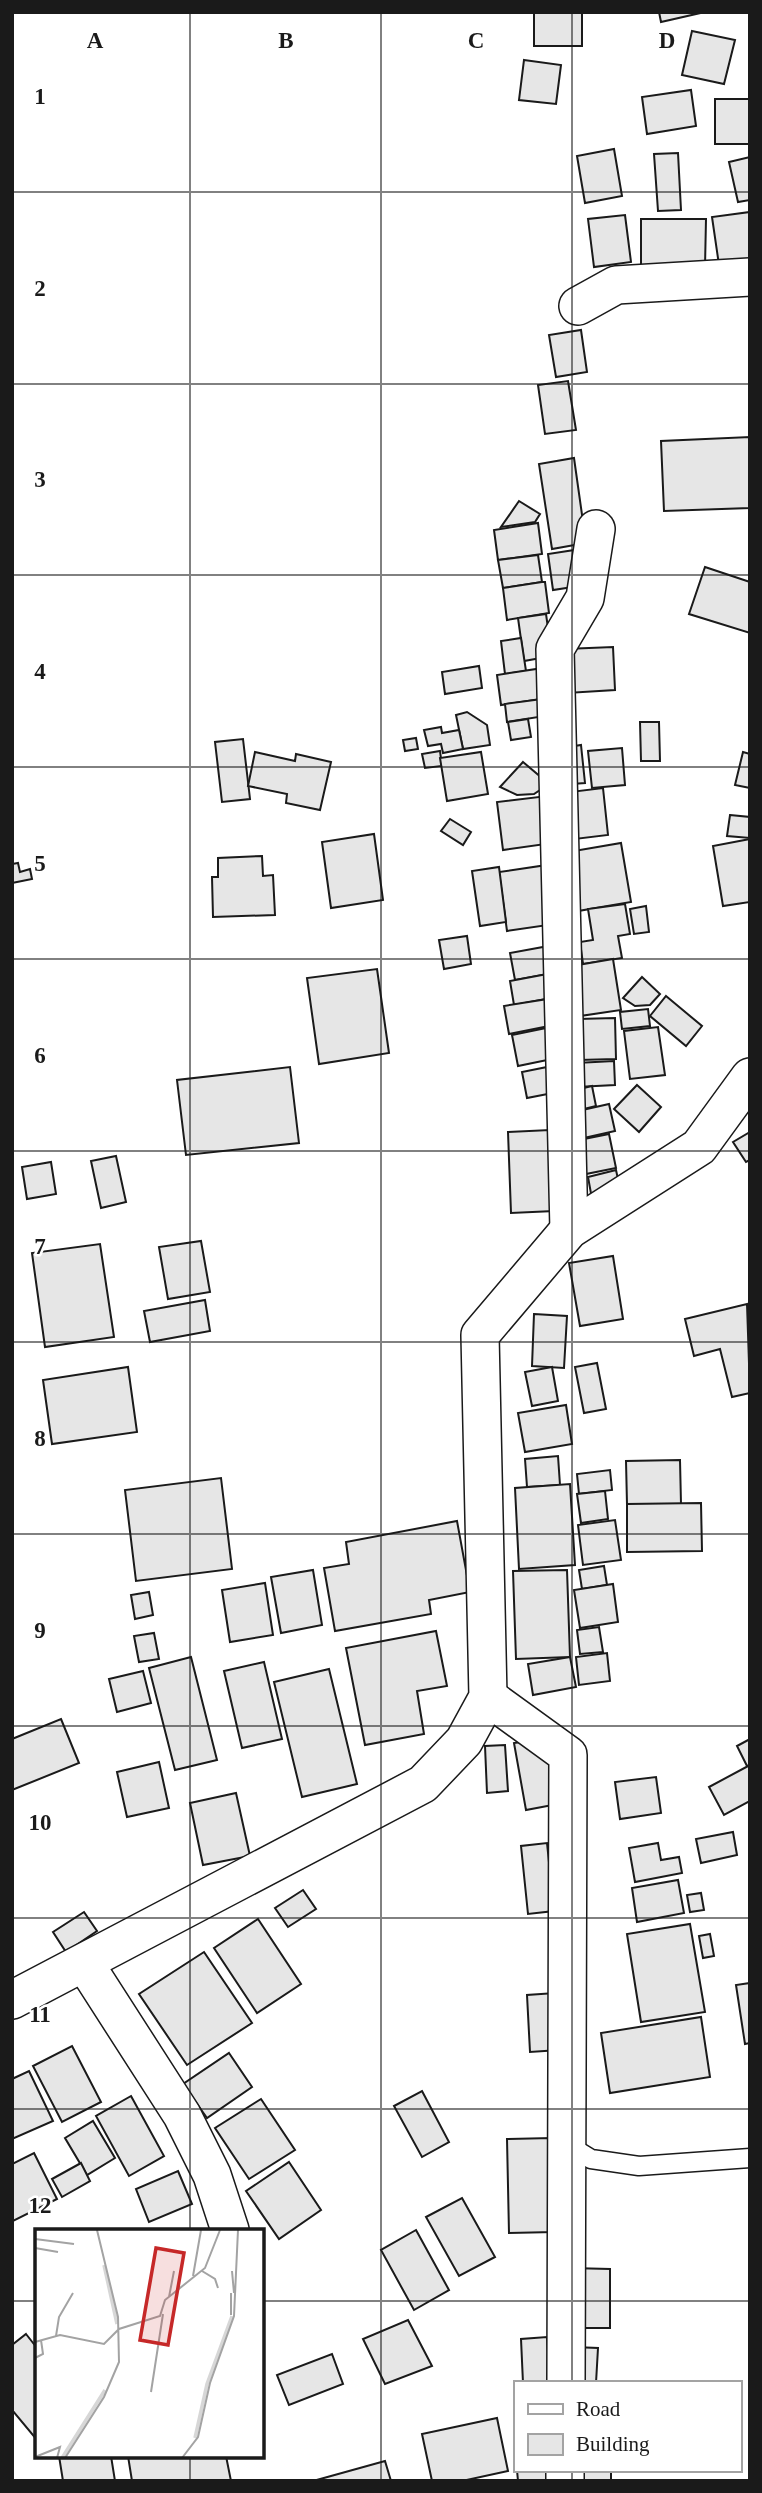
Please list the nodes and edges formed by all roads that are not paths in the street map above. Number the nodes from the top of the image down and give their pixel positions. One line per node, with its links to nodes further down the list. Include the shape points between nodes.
1 (750, 278): 2 (street, via 616,285)
2 (578, 306)
3 (596, 529): 5 (street, via 585,598 555,649)
4 (750, 1077): 5 (street, via 699,1147)
5 (569, 1230): 6 (street, via 480,1335)
6 (488, 1697): 7 (street, via 464,1741 423,1784); 9 (street, via 568,1755)
7 (85, 1964): 8 (street); 11 (street, via 182,2115 212,2175)
8 (12, 2000)
9 (568, 2145): 10 (lane, via 591,2159 639,2166); 12 (street)
10 (750, 2158)
11 (229, 2229)
12 (566, 2381)

